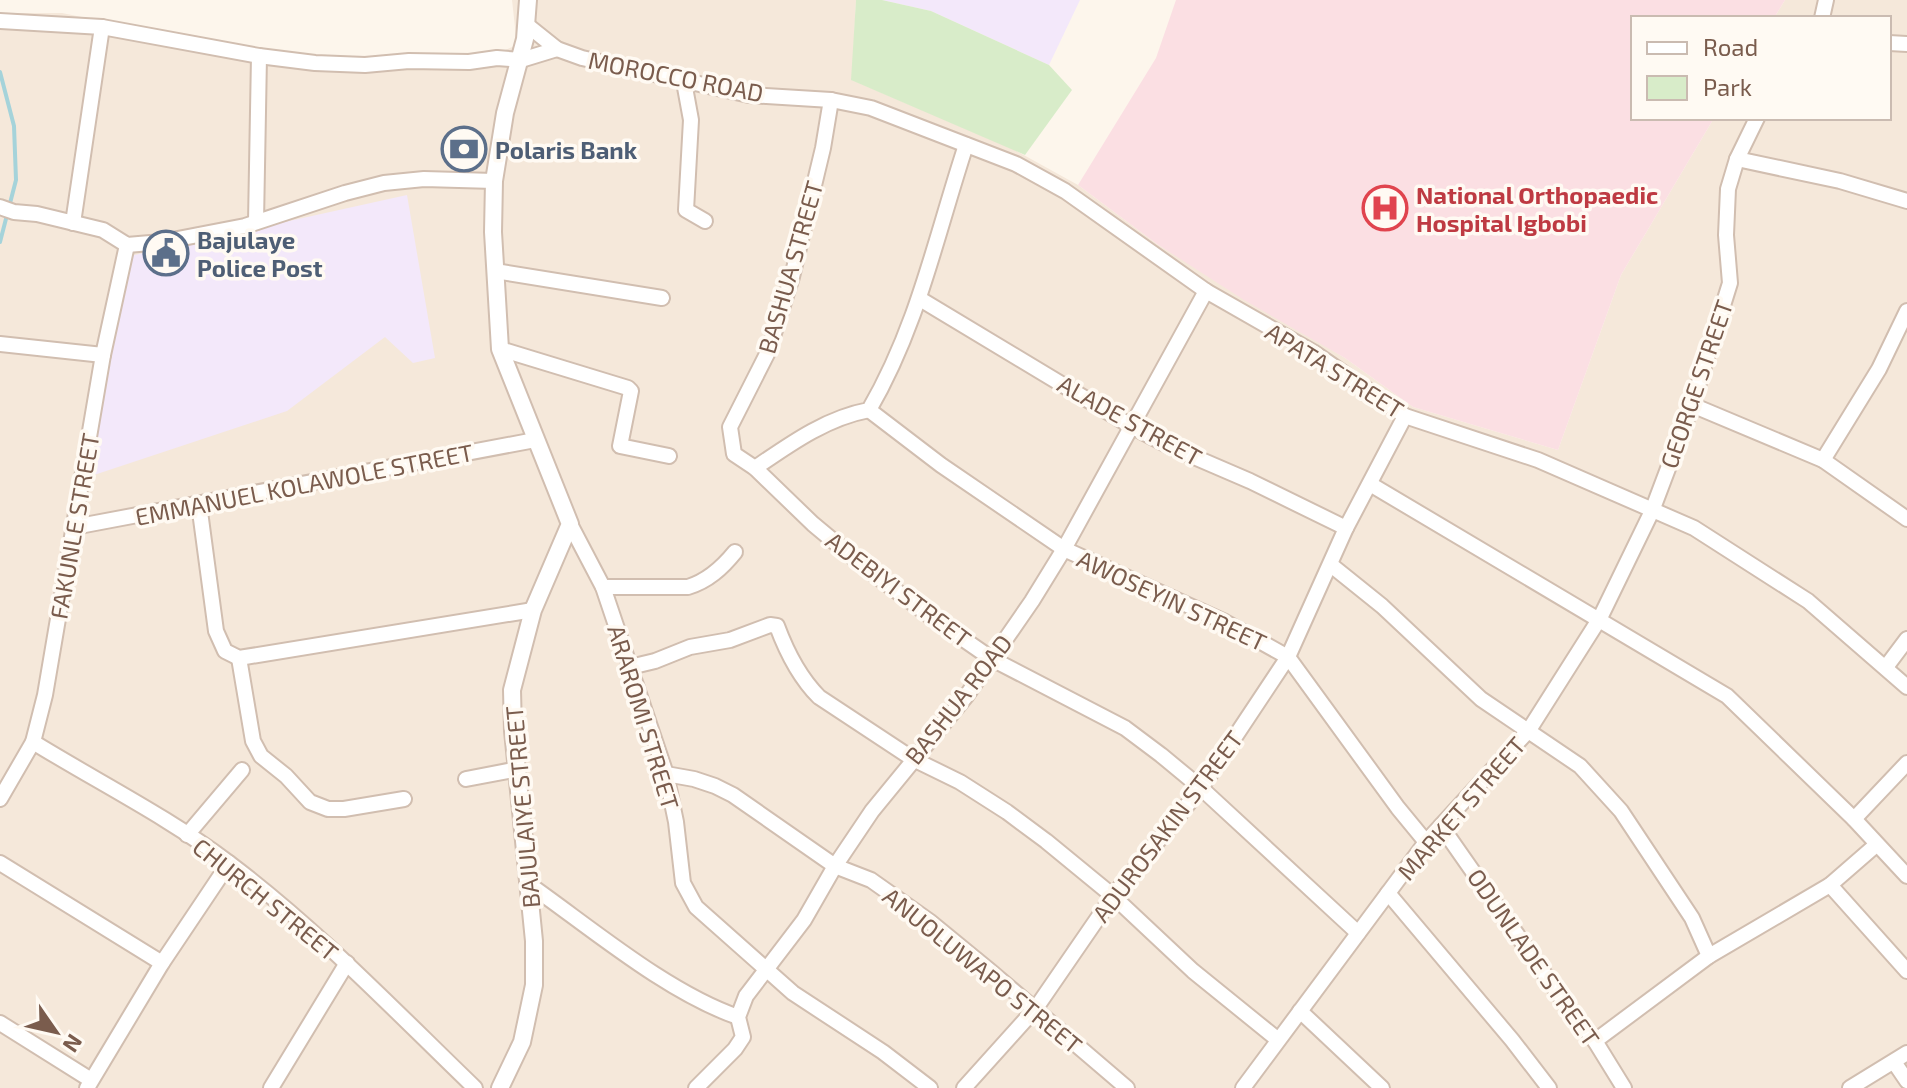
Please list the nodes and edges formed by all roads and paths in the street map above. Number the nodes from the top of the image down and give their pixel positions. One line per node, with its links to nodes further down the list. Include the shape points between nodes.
1 (528, 0): 3 (street)
2 (0, 21): 4 (street, MOROCCO ROAD)
3 (527, 25): 5 (street, MOROCCO ROAD); 7 (street)
4 (102, 27): 6 (street, MOROCCO ROAD); 18 (street)
5 (557, 49): 7 (street, MOROCCO ROAD); 8 (street, MOROCCO ROAD)
6 (259, 56): 7 (street, MOROCCO ROAD, via 365,65); 17 (street)
7 (521, 60): 13 (street, via 505,113)
8 (684, 82): 9 (street, MOROCCO ROAD, via 749,95); 16 (street, via 691,120 686,210)
9 (837, 101): 11 (street, APATA STREET, via 871,108); 32 (street, BASHUA STREET, via 768,352)
10 (1756, 120): 12 (street, GEORGE STREET)
11 (966, 145): 21 (street, APATA STREET, via 1065,191); 23 (street)
12 (1737, 159): 14 (street); 28 (street, GEORGE STREET, via 1728,189 1730,283)
13 (494, 181): 17 (street, via 384,183); 20 (street)
14 (1907, 201)
15 (6, 209): 18 (street)
16 (705, 221)
17 (256, 222): 19 (street)
18 (73, 223): 19 (street, via 103,230)
19 (127, 245): 27 (street, FAKUNLE STREET)
20 (495, 271): 22 (street); 26 (street)
21 (1206, 291): 30 (street, APATA STREET, via 1313,352); 31 (street, BASHUA ROAD)
22 (662, 298)
23 (920, 299): 29 (street, via 890,374); 31 (street, ALADE STREET)
24 (1907, 311): 35 (street, via 1879,369)
25 (0, 344): 27 (street)
26 (500, 349): 33 (street); 34 (street, via 628,388 620,446)
27 (103, 355): 42 (street, FAKUNLE STREET)
28 (1692, 405): 35 (street); 39 (street, GEORGE STREET)
29 (869, 410): 36 (street, via 802,436); 44 (street, AWOSEYIN STREET)
30 (1405, 416): 37 (street, ADUROSAKIN STREET); 39 (street, APATA STREET, via 1538,460)
31 (1131, 426): 43 (street, ALADE STREET); 44 (street, BASHUA ROAD)
32 (730, 427): 36 (street, ADEBIYI STREET, via 734,454)
33 (535, 440): 38 (street, EMMANUEL KOLAWOLE STREET); 41 (street)
34 (669, 456)
35 (1823, 460): 40 (street)
36 (755, 468): 53 (street, ADEBIYI STREET, via 867,569)
37 (1370, 484): 43 (street, ADUROSAKIN STREET); 49 (street)
38 (199, 504): 42 (street, EMMANUEL KOLAWOLE STREET); 52 (street, via 216,631 225,651)
39 (1652, 511): 49 (street, MARKET STREET); 55 (street, APATA STREET, via 1694,528 1795,593)
40 (1907, 519)
41 (570, 524): 47 (street, ARAROMI STREET); 48 (street, BAJULAIYE STREET)
42 (74, 527): 58 (street, FAKUNLE STREET)
43 (1346, 528): 46 (street, ADUROSAKIN STREET)
44 (1064, 549): 51 (street, AWOSEYIN STREET, via 1225,622); 53 (street, BASHUA ROAD)
45 (735, 552): 47 (street, via 708,578 688,587)
46 (1331, 565): 51 (street, ADUROSAKIN STREET); 57 (street, via 1481,699)
47 (603, 587): 54 (street, ARAROMI STREET)
48 (533, 610): 52 (street); 61 (street, BAJULAIYE STREET, via 512,690)
49 (1600, 618): 57 (street, MARKET STREET); 68 (street, via 1727,696)
50 (1907, 639): 55 (street)
51 (1288, 657): 65 (street, ADUROSAKIN STREET); 71 (street, AWOSEYIN STREET)
52 (239, 658): 67 (street, via 253,741 261,756 310,802 344,809)
53 (992, 659): 59 (street, BASHUA ROAD); 65 (street, ADEBIYI STREET, via 1125,728)
54 (630, 667): 59 (street, via 774,624 819,697); 63 (street, ARAROMI STREET)
55 (1886, 667): 56 (street, APATA STREET)
56 (1907, 687)
57 (1529, 730): 69 (street, MARKET STREET); 82 (street, via 1580,766 1621,811 1692,918)
58 (33, 742): 66 (street, FAKUNLE STREET); 70 (street, CHURCH STREET)
59 (913, 759): 75 (street, BASHUA ROAD); 80 (street, via 1007,812)
60 (1907, 763): 68 (street)
61 (518, 769): 64 (street); 77 (street, BAJULAIYE STREET)
62 (242, 770): 70 (street)
63 (666, 774): 75 (street, ANUOLUWAPO STREET, via 733,795); 85 (street, ARAROMI STREET, via 687,894 709,920)
64 (466, 779)
65 (1201, 788): 80 (street, ADUROSAKIN STREET); 81 (street, ADEBIYI STREET)
66 (0, 799)
67 (404, 799)
68 (1854, 819): 72 (street)
69 (1441, 826): 71 (street, MARKET STREET); 92 (street, ODUNLADE STREET)
70 (187, 835): 74 (street, CHURCH STREET)
71 (1426, 842): 79 (street, MARKET STREET)
72 (1876, 845): 76 (street); 78 (street)
73 (0, 863): 83 (street)
74 (229, 863): 83 (street); 84 (street, CHURCH STREET)
75 (835, 866): 85 (street, BASHUA ROAD); 87 (street, ANUOLUWAPO STREET, via 871,880)
76 (1907, 876)
77 (527, 883): 89 (street, via 707,1006); 99 (street, BAJULAIYE STREET, via 534,985 522,1042)
78 (1830, 885): 82 (street); 86 (street)
79 (1388, 893): 81 (street, MARKET STREET); 106 (street)
80 (1113, 896): 87 (street, ADUROSAKIN STREET); 91 (street)
81 (1358, 933): 88 (street, MARKET STREET)
82 (1709, 956): 92 (street)
83 (162, 963): 96 (street)
84 (347, 963): 97 (street); 98 (street, CHURCH STREET)
85 (768, 969): 89 (street, BASHUA ROAD, via 746,996); 101 (street, ARAROMI STREET, via 793,993)
86 (1907, 971)
87 (1036, 1008): 102 (street, ADUROSAKIN STREET); 103 (street, ANUOLUWAPO STREET)
88 (1300, 1011): 91 (street, MARKET STREET); 105 (street)
89 (738, 1017): 100 (street, BASHUA ROAD, via 743,1037)
90 (0, 1023): 96 (street)
91 (1277, 1039): 104 (street, MARKET STREET)
92 (1595, 1041): 107 (street, ODUNLADE STREET)
93 (1907, 1053): 94 (street)
94 (1894, 1062): 95 (street); 108 (street)
95 (1907, 1081)
96 (89, 1084)
97 (271, 1088)
98 (475, 1088)
99 (500, 1088)
100 (696, 1088)
101 (930, 1088)
102 (964, 1088)
103 (1127, 1088)
104 (1243, 1088)
105 (1382, 1088)
106 (1549, 1088)
107 (1624, 1088)
108 (1850, 1088)

